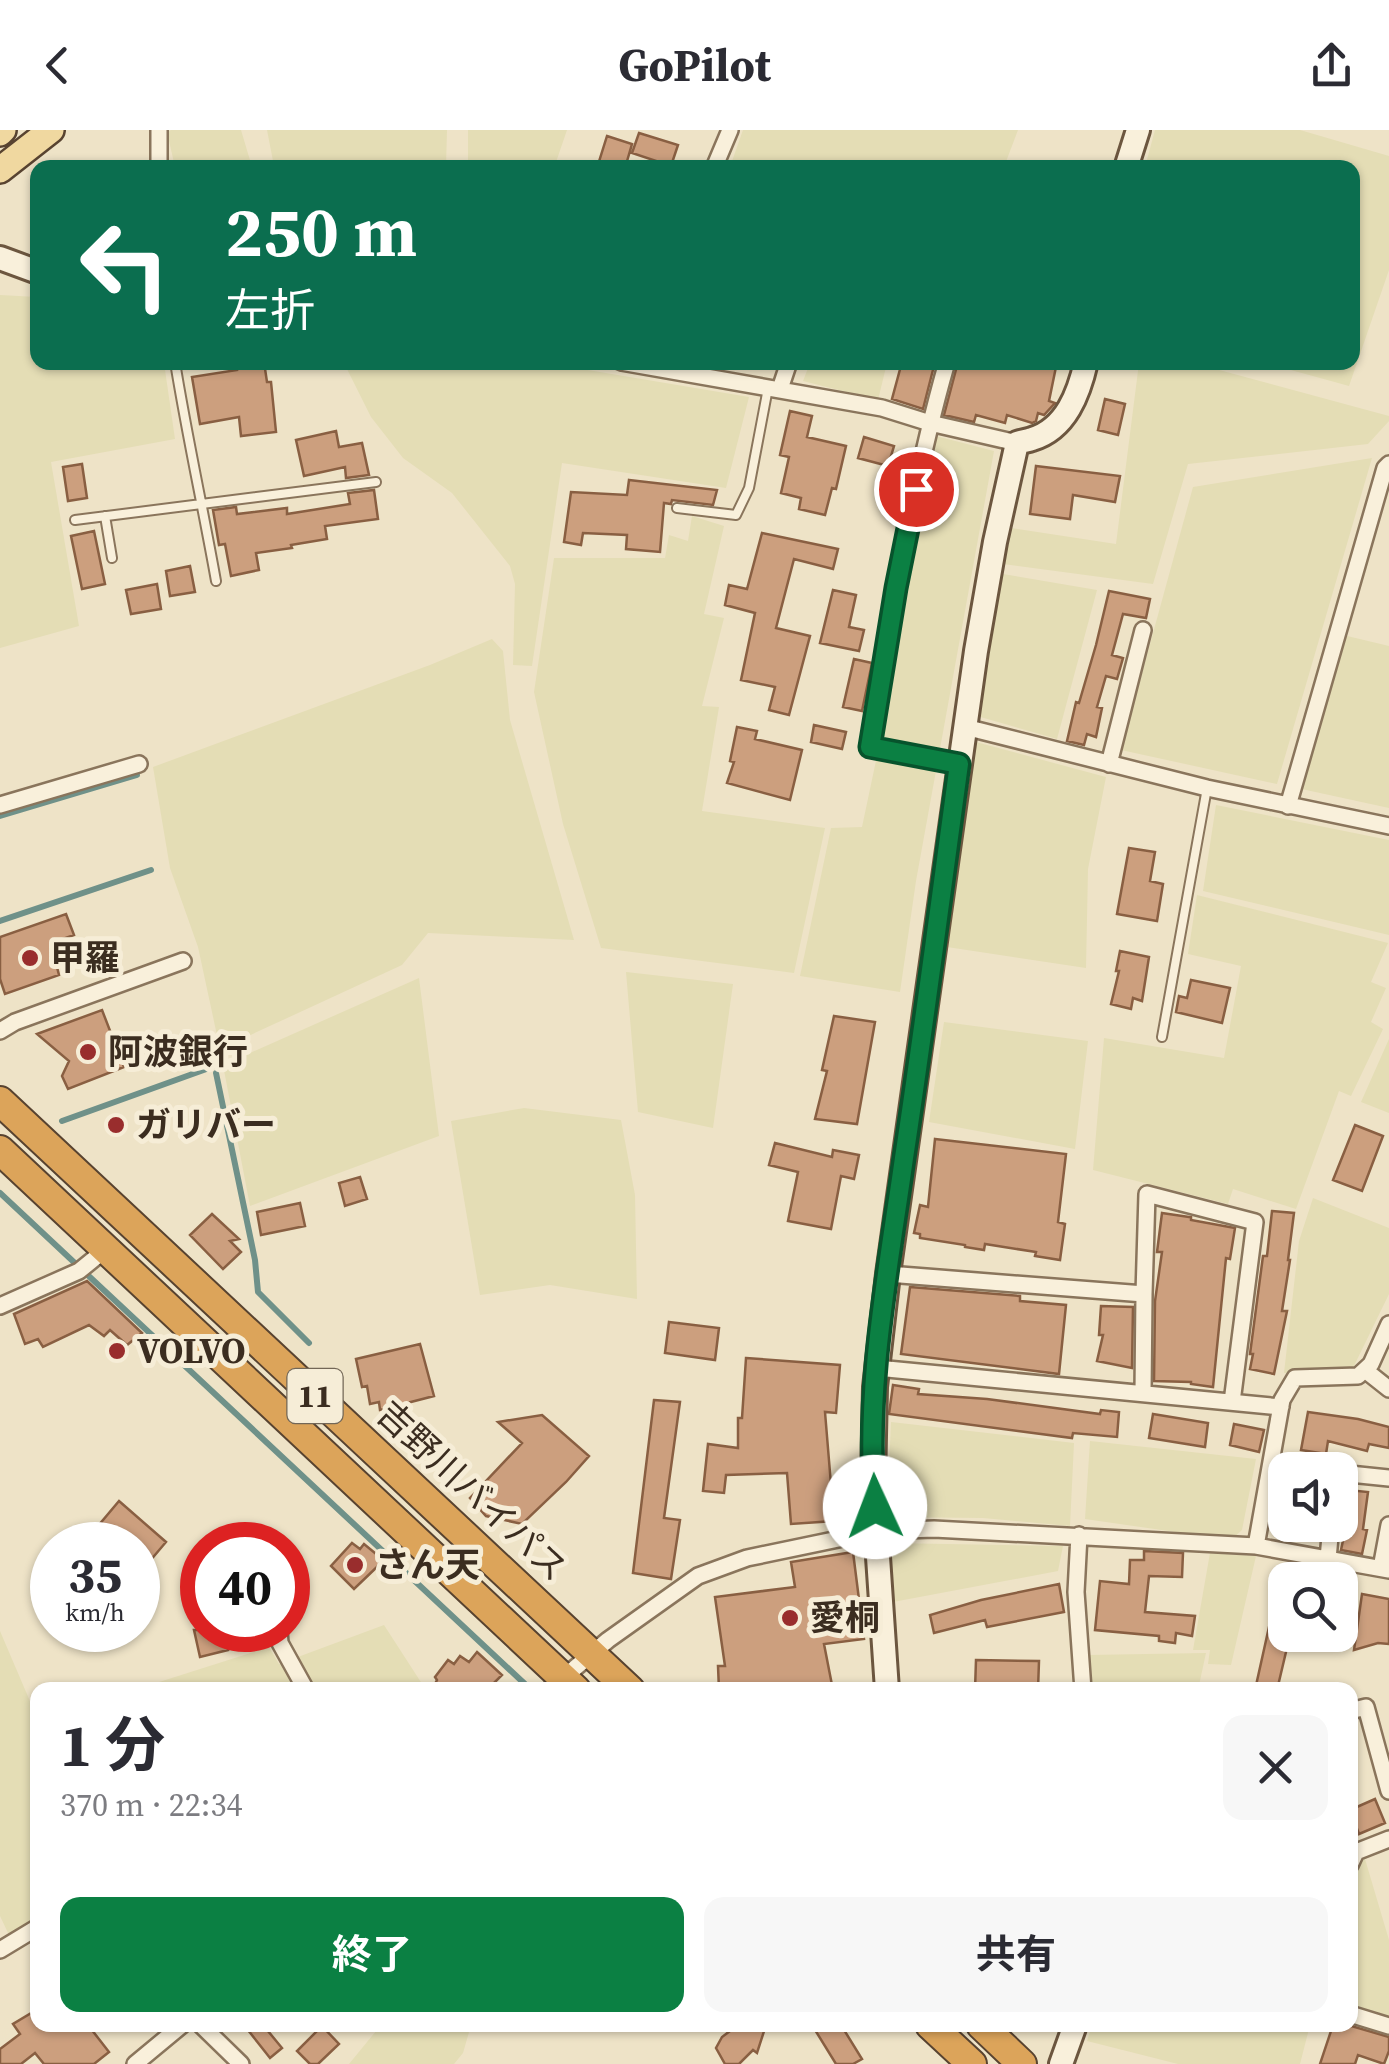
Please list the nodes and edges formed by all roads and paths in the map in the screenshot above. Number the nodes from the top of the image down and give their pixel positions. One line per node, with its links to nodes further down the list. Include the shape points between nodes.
1 (52, 130): 8 (main road)
2 (159, 130): 5 (street)
3 (730, 130): 6 (street)
4 (1138, 130): 7 (street)
5 (159, 160)
6 (717, 160)
7 (1129, 160)
8 (0, 170)
9 (0, 258): 10 (street)
10 (30, 269)
11 (176, 370): 21 (lane)
12 (668, 370): 16 (street)
13 (784, 370): 16 (street)
14 (945, 370): 17 (street)
15 (1084, 370): 18 (street, via 1065,416)
16 (774, 388): 17 (street); 22 (lane, via 736,515)
17 (930, 423): 18 (street); 30 (street, via 870,747)
18 (1017, 443): 28 (street, via 994,542)
19 (1389, 464): 34 (street)
20 (376, 482): 21 (lane)
21 (202, 504): 23 (lane); 26 (lane)
22 (677, 508)
23 (105, 516): 24 (lane); 25 (lane)
24 (75, 520)
25 (112, 558)
26 (216, 581)
27 (1143, 630): 31 (street)
28 (966, 727): 30 (street); 31 (street)
29 (139, 764): 33 (street)
30 (959, 764): 42 (street)
31 (1109, 764): 32 (street)
32 (1207, 788): 34 (street); 38 (lane)
33 (0, 805)
34 (1288, 806): 35 (street)
35 (1389, 826)
36 (182, 962): 37 (street)
37 (0, 1031)
38 (1162, 1037)
39 (0, 1101): 64 (highway, 吉野川バイパス / 11)
40 (0, 1150): 41 (highway, 吉野川バイパス / 11)
41 (90, 1262): 44 (street); 66 (highway, 吉野川バイパス / 11)
42 (888, 1274): 43 (street); 46 (street)
43 (1144, 1294): 49 (street); 50 (street, via 1147,1194 1256,1222)
44 (0, 1306)
45 (1389, 1324): 47 (street)
46 (877, 1368): 49 (street); 57 (street)
47 (1364, 1370): 48 (street); 51 (street, via 1358,1376 1296,1378)
48 (1389, 1389)
49 (1142, 1393): 50 (street)
50 (1232, 1402): 51 (street)
51 (1281, 1407): 52 (street)
52 (1273, 1452)
53 (1358, 1475): 54 (street)
54 (1389, 1478)
55 (1268, 1479): 60 (street)
56 (1389, 1525): 62 (street)
57 (877, 1531): 58 (street); 64 (street, via 746,1558 698,1576); 69 (street)
58 (1079, 1535): 60 (street); 70 (street)
59 (1330, 1542): 61 (street)
60 (1256, 1546): 61 (street)
61 (1328, 1559): 62 (street)
62 (1385, 1569)
63 (285, 1652): 65 (street)
64 (591, 1654): 67 (street); 68 (highway, 吉野川バイパス / 11)
65 (302, 1682)
66 (559, 1682)
67 (566, 1682)
68 (621, 1682)
69 (886, 1682)
70 (1082, 1682)
71 (1358, 1709): 72 (street, via 1366,1707)
72 (1389, 1791)
73 (1389, 1839): 74 (street)
74 (1358, 1851)
75 (30, 1933): 76 (street)
76 (0, 1950)
77 (1358, 2016): 78 (street)
78 (1389, 2026)
79 (173, 2032): 84 (street)
80 (207, 2032): 85 (street)
81 (938, 2032): 86 (highway)
82 (988, 2032): 87 (highway)
83 (1072, 2032): 88 (street)
84 (134, 2064)
85 (241, 2064)
86 (972, 2064)
87 (1022, 2064)
88 (1061, 2064)

